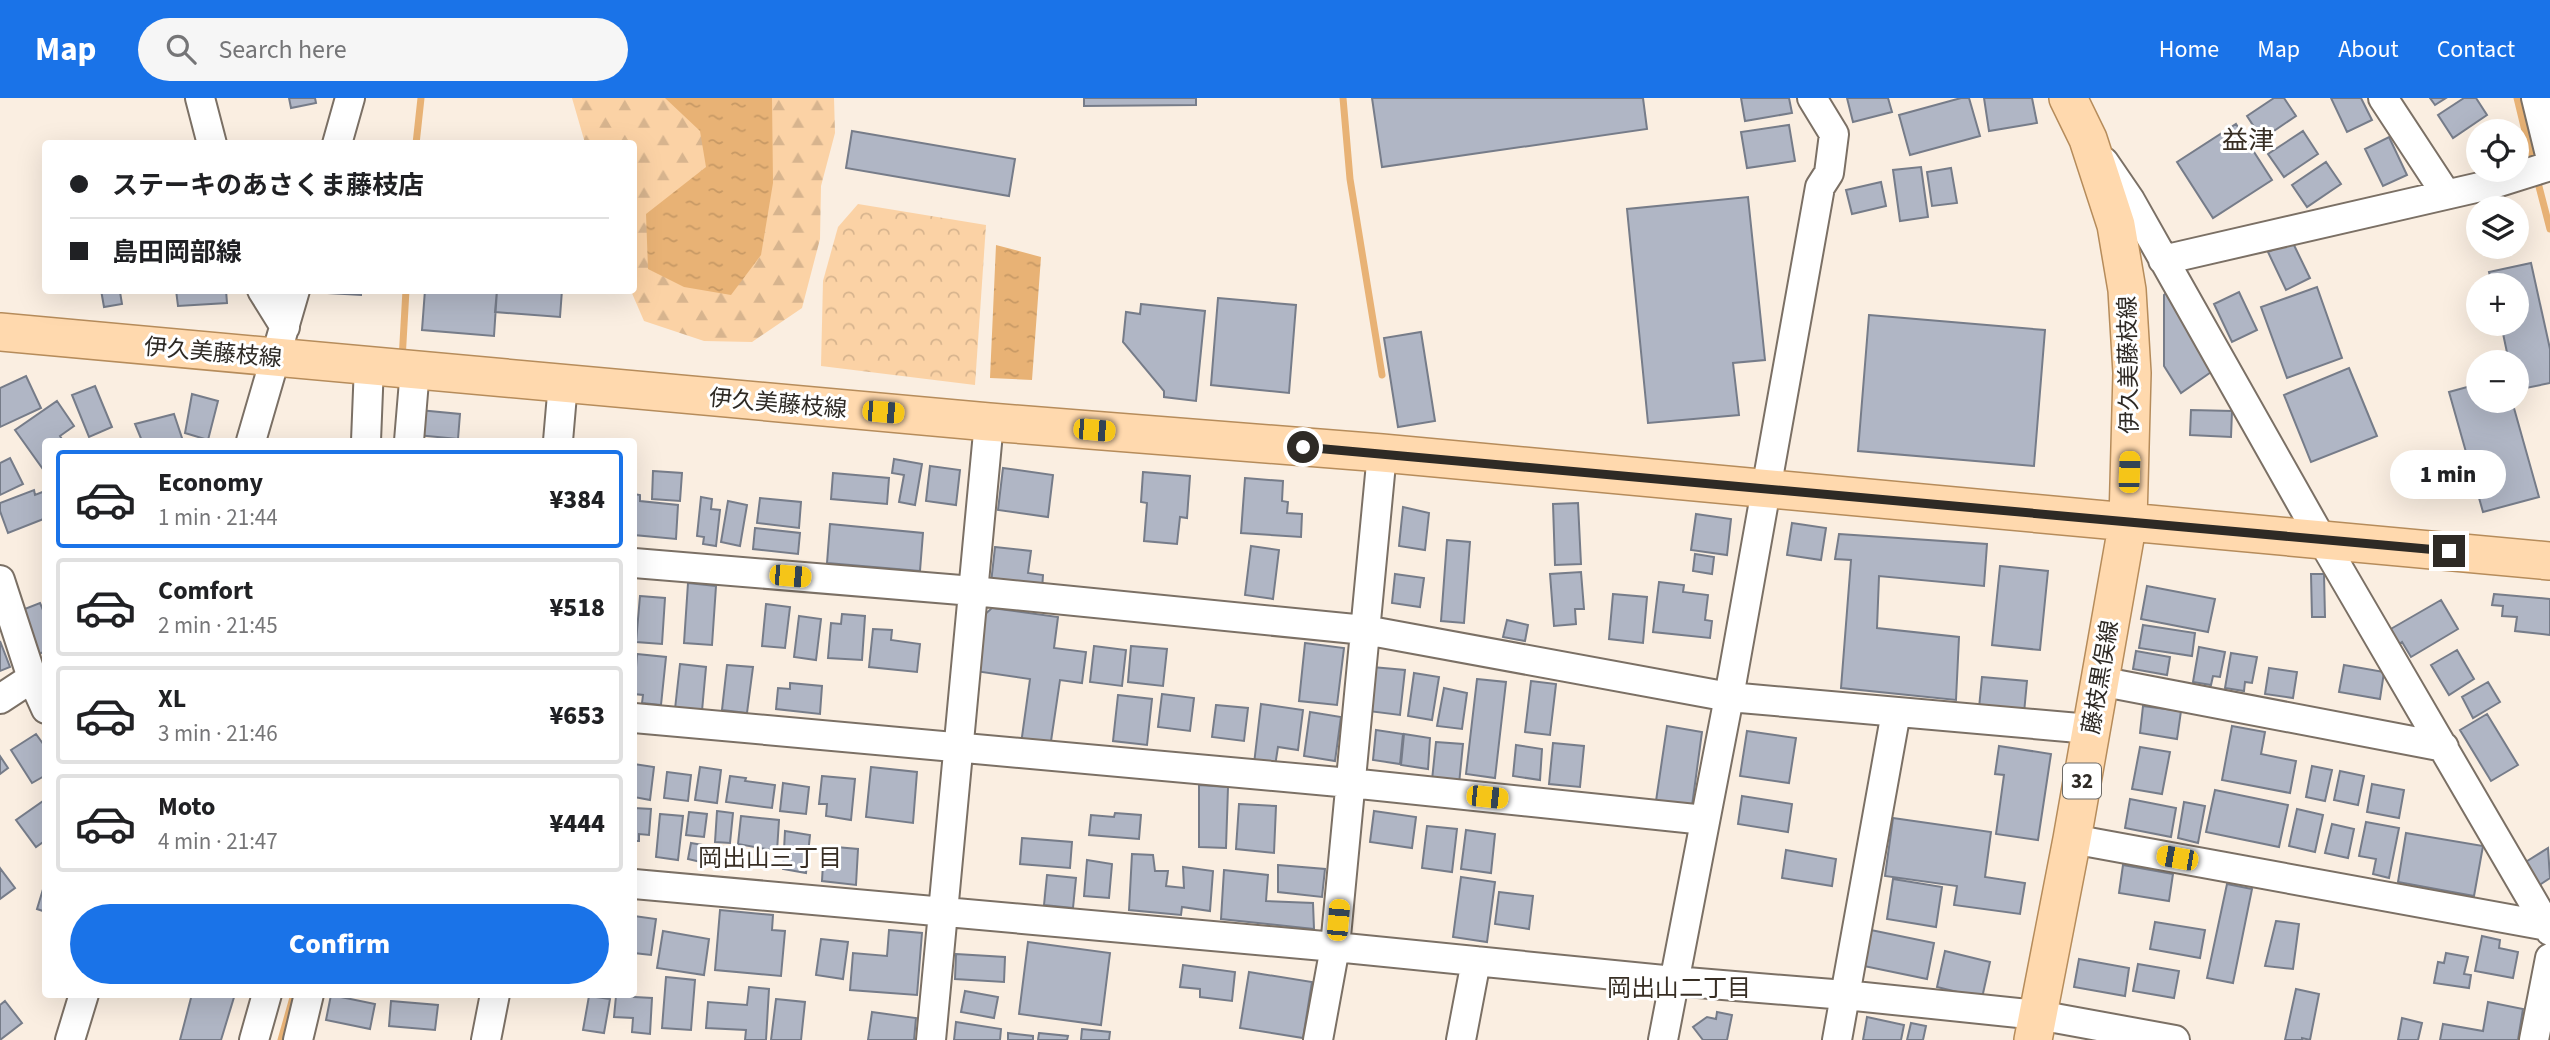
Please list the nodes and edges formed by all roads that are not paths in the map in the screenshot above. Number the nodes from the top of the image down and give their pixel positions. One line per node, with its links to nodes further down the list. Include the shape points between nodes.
1 (200, 98): 8 (street)
2 (350, 98): 9 (street)
3 (1812, 98): 26 (street, via 1833,135 1829,173 1820,187)
4 (2068, 98): 7 (main road, 伊久美藤枝線)
5 (2383, 98): 12 (street)
6 (2536, 98): 10 (street)
7 (2088, 139): 13 (street, via 2130,200); 27 (main road, 伊久美藤枝線, via 2116,225 2127,290 2132,373)
8 (211, 140)
9 (338, 140)
10 (2550, 155)
11 (2550, 166): 12 (street)
12 (2446, 194): 13 (street)
13 (2163, 260): 28 (street)
14 (263, 294): 17 (street)
15 (294, 294): 17 (street)
16 (0, 332): 17 (main road, 伊久美藤枝線)
17 (281, 342): 18 (main road, 伊久美藤枝線); 21 (street)
18 (392, 367): 19 (main road, 伊久美藤枝線); 22 (street); 23 (street)
19 (563, 383): 20 (main road, 伊久美藤枝線); 24 (street)
20 (989, 422): 25 (main road, 伊久美藤枝線); 32 (street)
21 (252, 438)
22 (367, 438)
23 (408, 438)
24 (558, 438)
25 (1382, 453): 26 (main road, 伊久美藤枝線); 33 (street)
26 (1766, 489): 27 (main road, 伊久美藤枝線); 36 (street)
27 (2128, 521): 28 (main road); 35 (main road, 藤枝黒俣線 / 32)
28 (2322, 540): 29 (main road); 42 (street)
29 (2550, 561)
30 (637, 563): 32 (street)
31 (0, 580): 34 (street)
32 (973, 591): 33 (street); 43 (street)
33 (1365, 630): 36 (street); 44 (street)
34 (32, 678): 37 (street); 38 (street)
35 (2099, 681): 41 (main road, 藤枝黒俣線 / 32); 42 (street)
36 (1729, 697): 39 (street); 45 (street)
37 (0, 699)
38 (42, 700)
39 (1896, 712): 41 (street); 54 (street)
40 (637, 718): 43 (street)
41 (2090, 729): 46 (main road, 藤枝黒俣線 / 32)
42 (2444, 747): 49 (street)
43 (958, 748): 44 (street); 48 (street)
44 (1350, 783): 45 (street); 50 (street)
45 (1705, 820): 53 (street)
46 (2072, 839): 49 (street); 59 (main road, 藤枝黒俣線 / 32)
47 (637, 884): 48 (street)
48 (942, 913): 50 (street); 64 (street)
49 (2548, 929)
50 (1335, 947): 52 (street); 65 (street)
51 (2550, 958): 70 (street)
52 (1476, 961): 53 (street); 66 (street)
53 (1674, 981): 54 (street); 67 (street)
54 (1846, 995): 59 (street); 68 (street)
55 (84, 998): 60 (street)
56 (266, 998): 61 (street)
57 (308, 998): 62 (street)
58 (494, 998): 63 (street)
59 (2035, 1028): 69 (street)
60 (70, 1040)
61 (254, 1040)
62 (298, 1040)
63 (486, 1040)
64 (931, 1040)
65 (1318, 1040)
66 (1461, 1040)
67 (1663, 1040)
68 (1837, 1040)
69 (2175, 1040)
70 (2534, 1040)

